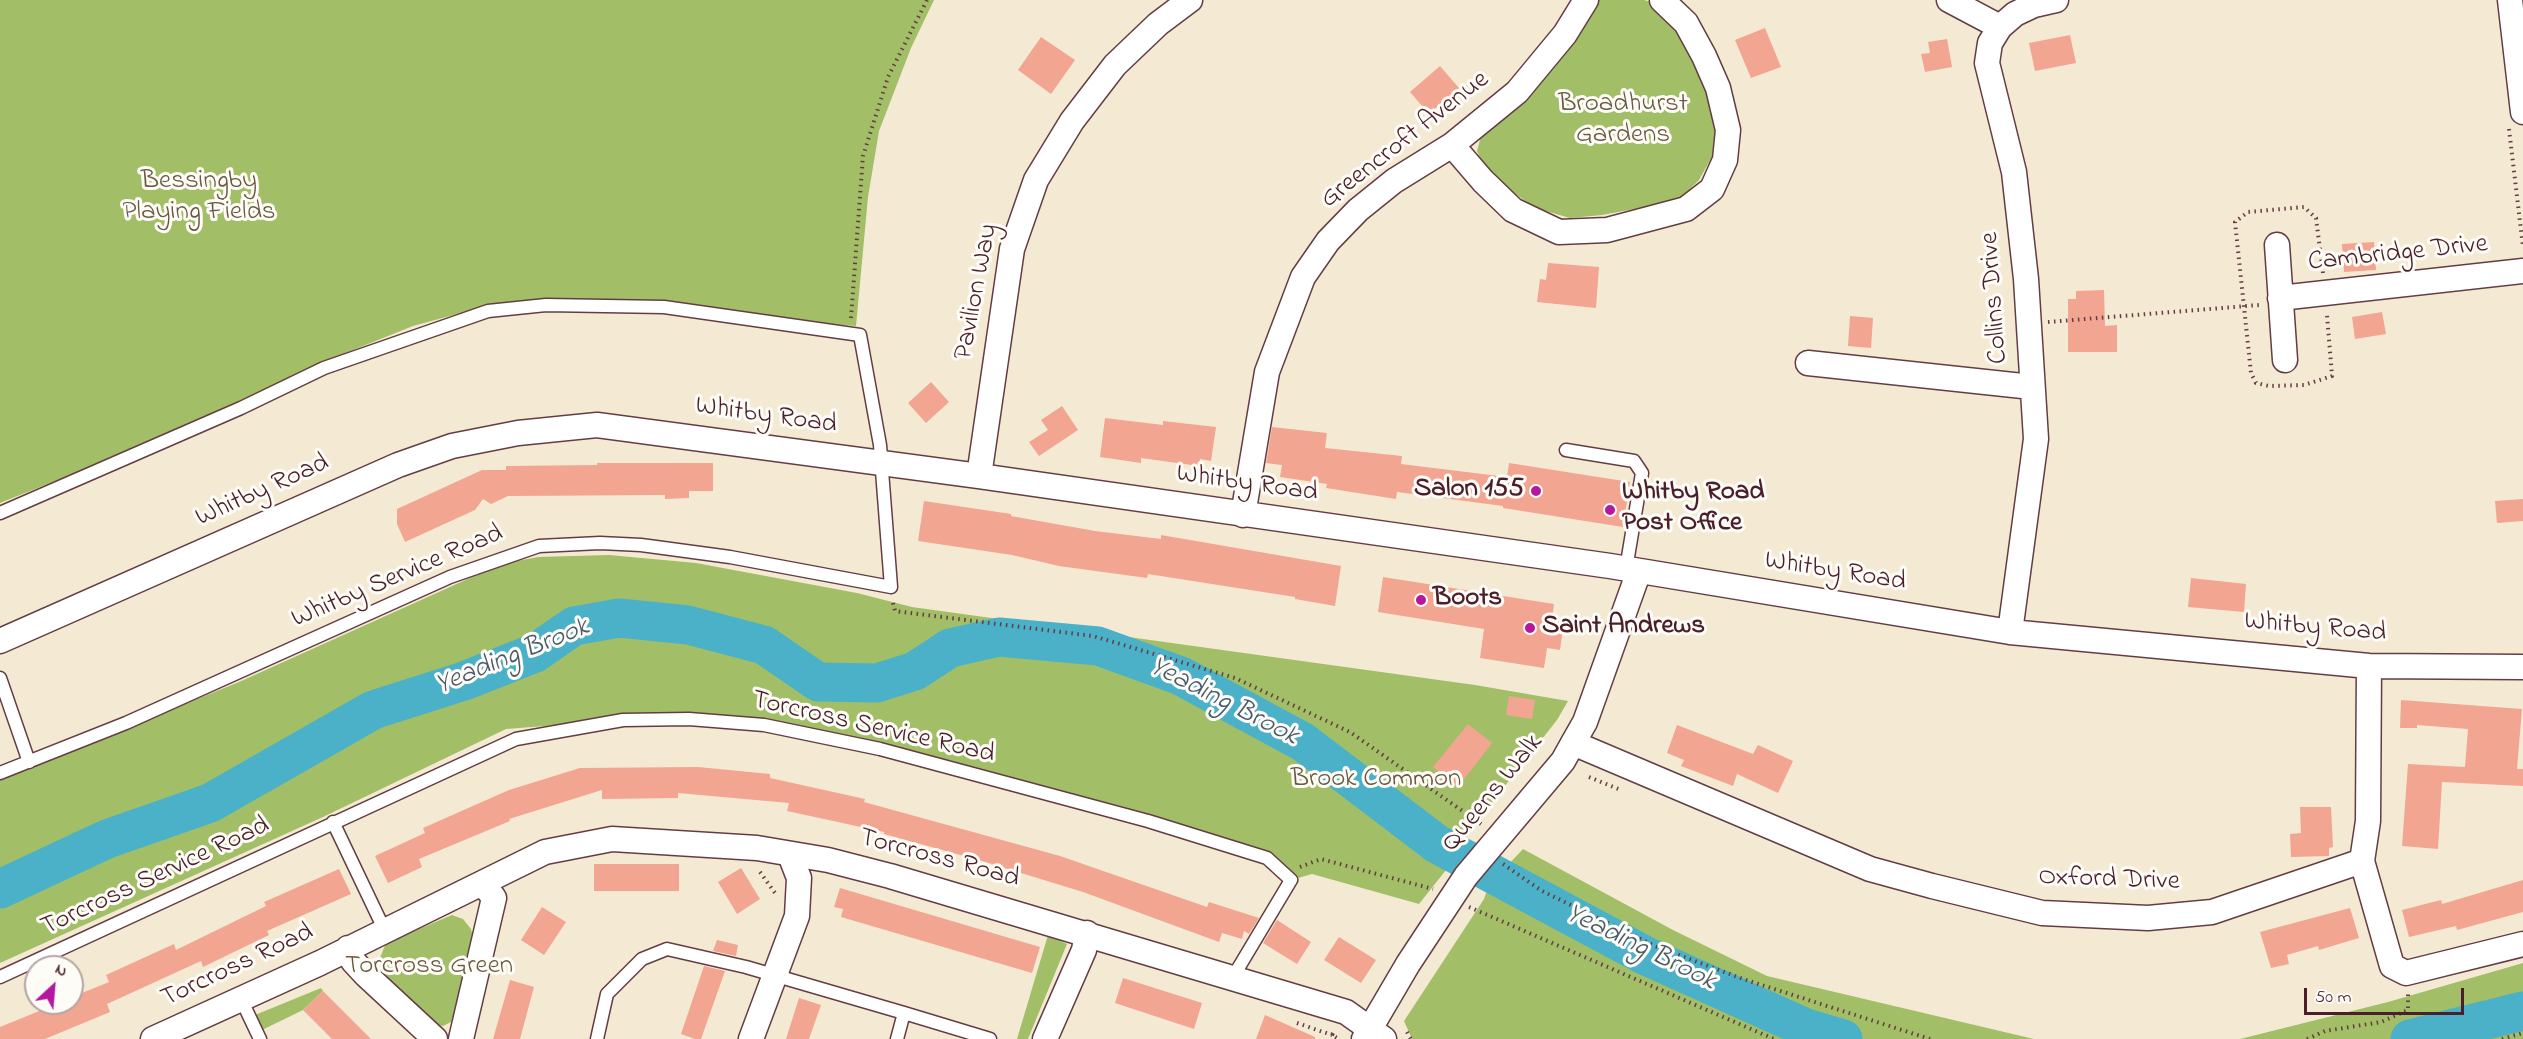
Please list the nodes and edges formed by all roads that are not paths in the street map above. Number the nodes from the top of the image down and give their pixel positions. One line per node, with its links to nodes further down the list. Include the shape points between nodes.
1 (1190, 0): 18 (street, Pavilion Way, via 1115,65 1072,121 1036,180 1012,249)
2 (1587, 0): 9 (street, Greencroft Avenue, via 1565,34 1517,92)
3 (1662, 0): 9 (street, via 1686,23 1704,56 1718,88 1728,130 1725,160 1712,189 1686,209 1607,230 1559,232 1514,210)
4 (1949, 0): 7 (street)
5 (2056, 0): 7 (street, via 2015,14)
6 (2510, 0): 8 (street)
7 (2000, 27): 15 (street, Collins Drive, via 1990,43 1987,63 2014,172 2030,324)
8 (2523, 112)
9 (1452, 145): 20 (street, Greencroft Avenue, via 1358,210 1328,241 1303,277 1267,372)
10 (2277, 245): 12 (street)
11 (2523, 271): 12 (street, Cambridge Drive)
12 (2281, 302): 13 (street)
13 (2285, 360)
14 (1808, 363): 15 (street)
15 (2032, 387): 22 (street, Collins Drive, via 2036,439)
16 (1566, 450): 21 (lane, via 1634,461 1642,473)
17 (880, 463): 18 (street, Whitby Road); 19 (lane, via 860,334 664,307 546,305 488,311 324,368); 23 (street, Whitby Road, via 597,425 518,432 452,446 398,465); 28 (lane, Whitby Service Road, via 891,587 641,545 539,546 450,577 126,723)
18 (979, 476): 20 (street, Whitby Road)
19 (0, 513)
20 (1243, 514): 21 (street, Whitby Road)
21 (1633, 570): 22 (street, Whitby Road); 27 (street, Queens Walk, via 1585,722)
22 (2010, 632): 24 (street, Whitby Road)
23 (0, 640)
24 (2369, 666): 25 (street, Whitby Road); 32 (street, via 2368,821)
25 (2523, 667)
26 (0, 678): 28 (lane)
27 (1573, 743): 32 (street, Oxford Drive, via 1870,869 2042,914 2148,918 2212,912); 43 (street, Queens Walk, via 1493,857 1466,876)
28 (29, 762): 29 (lane, Whitby Service Road)
29 (0, 773)
30 (333, 822): 34 (lane); 38 (lane, Torcross Service Road); 40 (lane, Torcross Service Road, via 516,739 623,720 689,719 764,725 880,749 1148,821 1267,858 1291,880)
31 (790, 855): 33 (street, Torcross Road, via 758,848 612,839 545,852); 35 (street, Torcross Road, via 890,876); 39 (street, via 799,878 797,916)
32 (2362, 861): 36 (street, via 2392,966 2406,973)
33 (484, 885): 34 (street, Torcross Road); 47 (street, via 494,898)
34 (385, 931): 37 (street, Torcross Road)
35 (1087, 933): 40 (street, Torcross Road); 52 (street, via 1084,950)
36 (2523, 944)
37 (348, 948): 41 (street, Torcross Road); 46 (street, Torcross Road, via 366,975)
38 (0, 976)
39 (775, 976): 42 (lane); 48 (lane, via 667,949 642,959 607,994); 49 (street)
40 (1233, 977): 43 (street, Torcross Road, via 1347,1012)
41 (241, 999): 44 (street, Torcross Road); 45 (lane)
42 (904, 1013): 50 (lane); 51 (lane)
43 (1373, 1035)
44 (153, 1039)
45 (260, 1039)
46 (435, 1039)
47 (461, 1039)
48 (597, 1039)
49 (751, 1039)
50 (897, 1039)
51 (990, 1039)
52 (1045, 1039)

